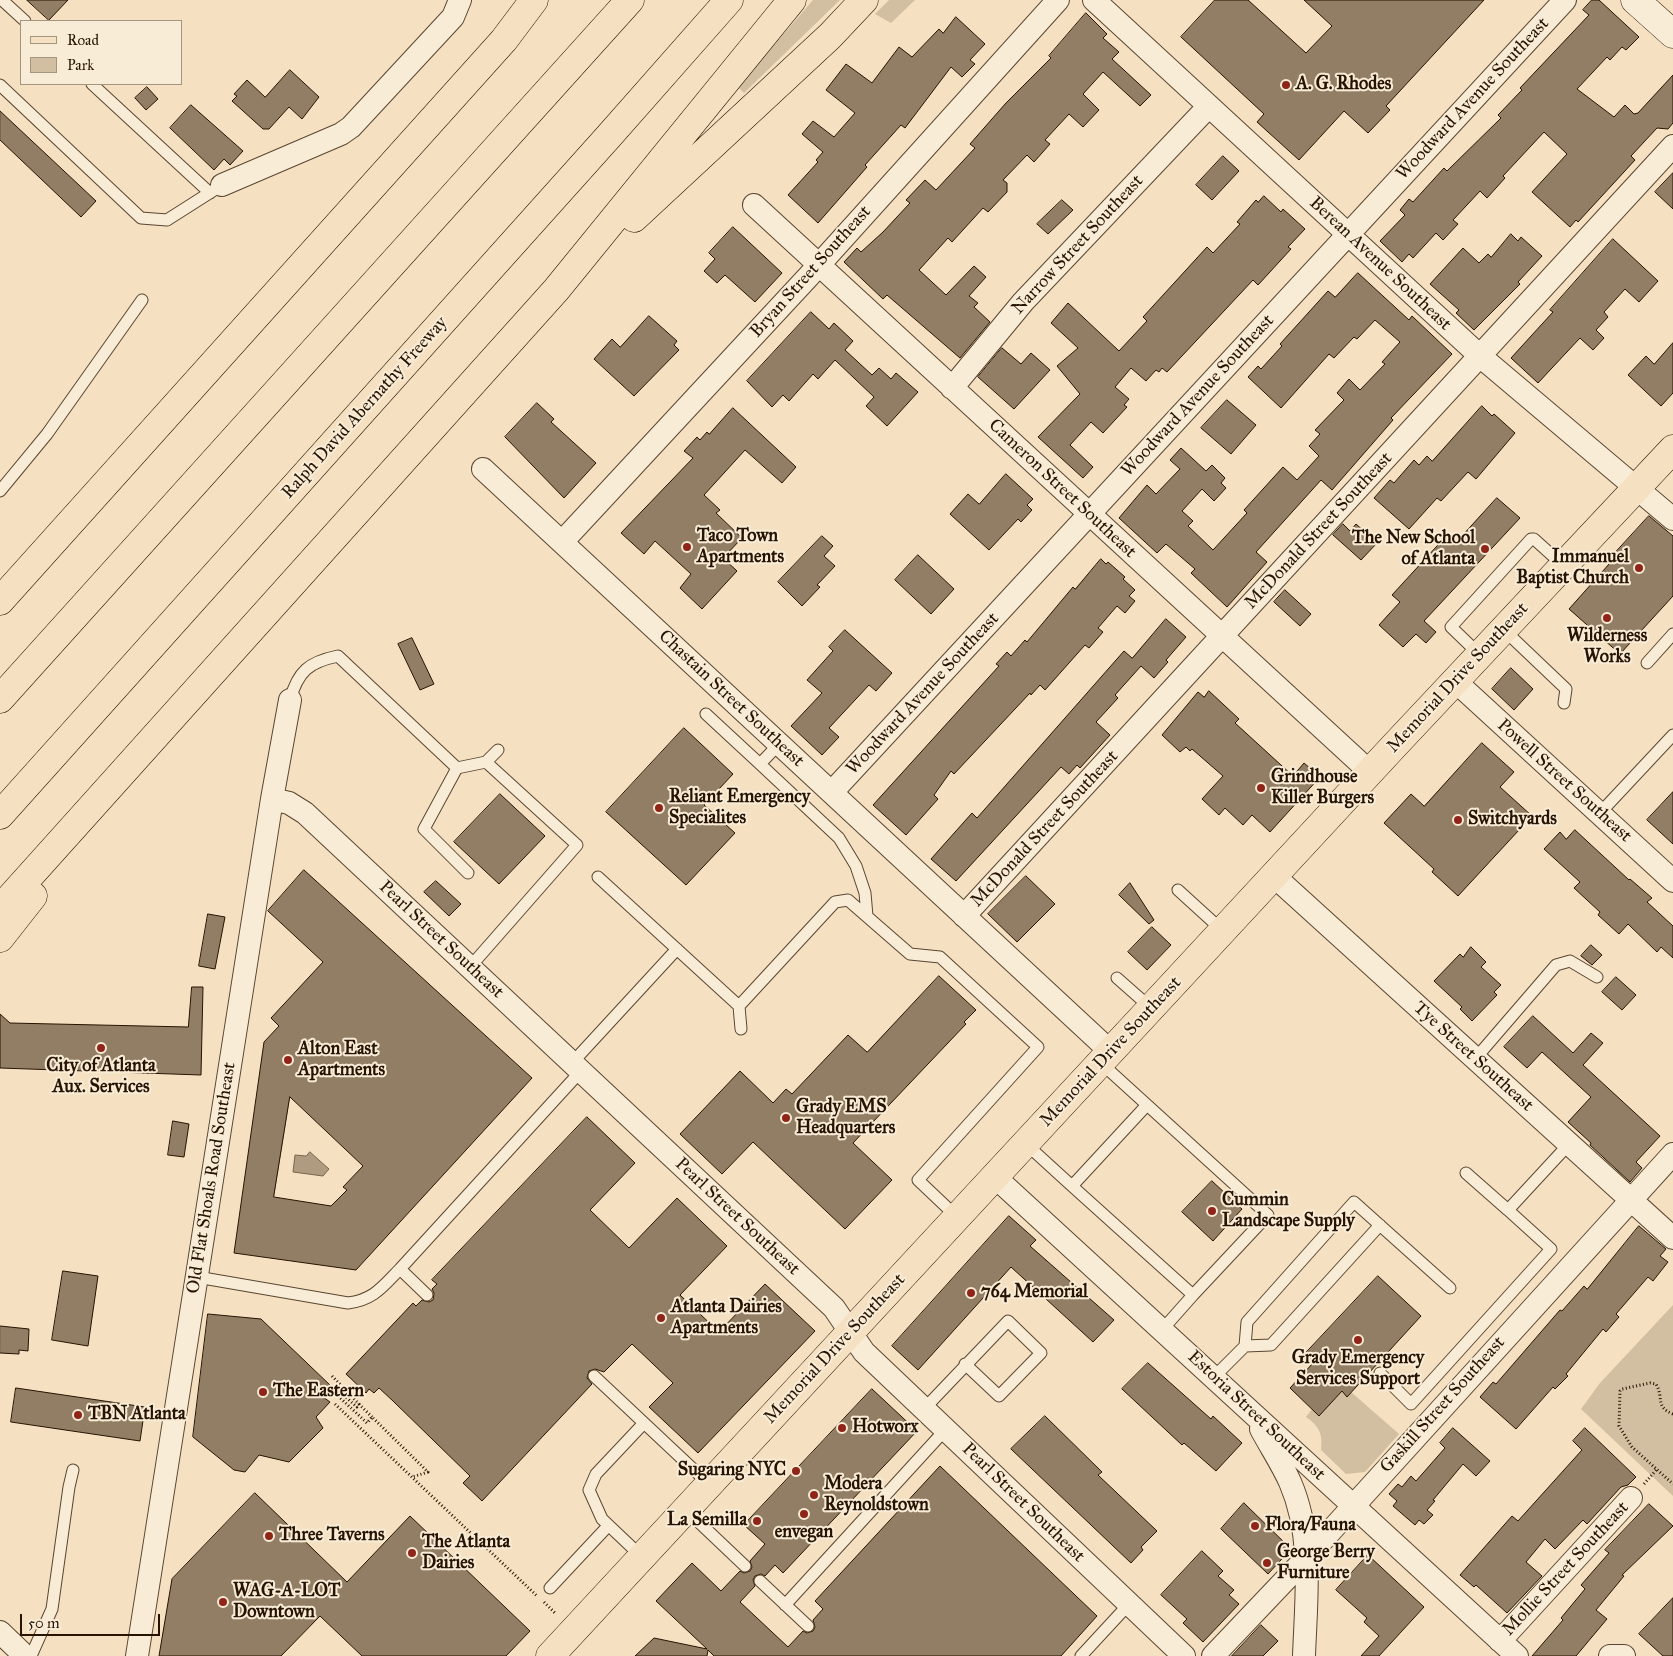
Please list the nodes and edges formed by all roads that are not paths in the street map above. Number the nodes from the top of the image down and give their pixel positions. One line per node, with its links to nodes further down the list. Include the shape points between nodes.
1 (2, 0): 13 (lane)
2 (460, 0): 20 (street, via 453,17 351,127)
3 (534, 0): 15 (main road)
4 (549, 0): 15 (main road)
5 (630, 0): 43 (main road)
6 (729, 0): 58 (main road, Ralph David Abernathy Freeway)
7 (792, 0): 24 (main road)
8 (864, 0): 24 (main road, via 830,36)
9 (1058, 0): 23 (street, Bryan Street Southeast)
10 (1094, 0): 18 (street, Berean Avenue Southeast)
11 (1635, 0): 14 (main road)
12 (1556, 3): 22 (street, Woodward Avenue Southeast)
13 (24, 20)
14 (1673, 34)
15 (504, 40): 36 (main road)
16 (0, 85): 20 (lane, via 141,218 166,220)
17 (93, 85): 20 (lane)
18 (1209, 106): 22 (street, Berean Avenue Southeast); 27 (street, Narrow Street Southeast, via 1023,302)
19 (1673, 146): 26 (street, McDonald Street Southeast)
20 (216, 189)
21 (754, 205): 23 (street, Cameron Street Southeast)
22 (1348, 234): 26 (street, Berean Avenue Southeast); 32 (street, Woodward Avenue Southeast)
23 (818, 266): 27 (street, Cameron Street Southeast); 34 (street, Bryan Street Southeast)
24 (556, 290): 55 (main road)
25 (142, 300): 31 (lane, via 47,434)
26 (1480, 356): 30 (street, Berean Avenue Southeast); 39 (street, McDonald Street Southeast)
27 (952, 388): 32 (street, Cameron Street Southeast)
28 (1673, 449): 30 (main road, Memorial Drive Southeast)
29 (483, 469): 34 (street, Chastain Street Southeast)
30 (1638, 489): 33 (street, Berean Avenue Southeast); 35 (main road, Memorial Drive Southeast)
31 (0, 491)
32 (1089, 514): 39 (street, Cameron Street Southeast); 54 (street, Woodward Avenue Southeast)
33 (1673, 519)
34 (562, 542): 48 (street, Chastain Street Southeast)
35 (1564, 566): 37 (main road, Memorial Drive Southeast); 40 (lane, via 1531,539 1452,627)
36 (0, 601)
37 (1504, 630): 40 (main road, Memorial Drive Southeast); 45 (lane, via 1566,689)
38 (1673, 634): 41 (lane)
39 (1222, 636): 53 (street, Cameron Street Southeast); 66 (street, McDonald Street Southeast)
40 (1480, 655): 42 (main road, Memorial Drive Southeast)
41 (1647, 663)
42 (1455, 681): 53 (main road, Memorial Drive Southeast); 57 (street, Powell Street Southeast)
43 (0, 699)
44 (290, 700): 52 (lane, via 295,683 308,667 338,656); 56 (street, Old Flat Shoals Road Southeast)
45 (1564, 703)
46 (706, 714): 51 (lane)
47 (1673, 735): 57 (lane)
48 (779, 744): 51 (lane); 54 (street, Chastain Street Southeast)
49 (498, 750): 50 (lane)
50 (486, 762): 52 (lane); 70 (lane, via 577,845)
51 (760, 764): 65 (lane, via 839,838 856,866 865,894)
52 (457, 768): 59 (lane, via 424,829)
53 (1370, 772): 60 (main road, Memorial Drive Southeast)
54 (832, 792): 66 (street, Chastain Street Southeast)
55 (103, 796): 64 (main road); 68 (main road, via 49,877)
56 (272, 799): 70 (street, Pearl Street Southeast, via 290,803 305,813); 92 (street, Old Flat Shoals Road Southeast)
57 (1600, 813): 62 (street, Powell Street Southeast)
58 (0, 814)
59 (468, 873)
60 (1274, 876): 67 (main road, Memorial Drive Southeast); 77 (street, Tye Street Southeast)
61 (598, 877): 69 (lane)
62 (1673, 881)
63 (1178, 890): 67 (lane)
64 (0, 909)
65 (867, 916): 73 (lane, via 848,900 835,902); 88 (lane, via 910,954 940,957 1038,1047 918,1180)
66 (964, 916): 76 (street, Chastain Street Southeast)
67 (1223, 931): 74 (main road, Memorial Drive Southeast)
68 (0, 938)
69 (677, 949): 73 (lane); 78 (lane)
70 (470, 967): 78 (street, Pearl Street Southeast)
71 (1597, 977): 77 (lane, via 1570,961 1556,965)
72 (1117, 978): 74 (lane)
73 (739, 1006): 75 (lane)
74 (1151, 1008): 76 (main road, Memorial Drive Southeast)
75 (741, 1030)
76 (1106, 1057): 79 (lane); 80 (main road, Memorial Drive Southeast)
77 (1475, 1059): 81 (street, Tye Street Southeast)
78 (577, 1067): 91 (lane); 97 (street, Pearl Street Southeast, via 834,1308)
79 (1146, 1106): 85 (lane); 95 (lane, via 1268,1216)
80 (1026, 1144): 84 (main road, Memorial Drive Southeast); 85 (lane)
81 (1569, 1144): 86 (street, Tye Street Southeast); 87 (lane)
82 (1673, 1154): 86 (street, Gaskill Street Southeast)
83 (1466, 1173): 87 (lane)
84 (995, 1178): 88 (main road, Memorial Drive Southeast); 96 (street, Estoria Street Southeast)
85 (1072, 1186): 95 (lane)
86 (1631, 1200): 90 (street, Tye Street Southeast); 110 (street, Gaskill Street Southeast)
87 (1508, 1210): 100 (lane, via 1551,1249 1411,1404)
88 (958, 1217): 97 (main road, Memorial Drive Southeast)
89 (1380, 1225): 93 (lane); 98 (lane, via 1271,1345); 98 (lane, via 1354,1202 1247,1322)
90 (1673, 1238)
91 (400, 1269): 92 (lane, via 376,1294 363,1301 348,1303); 94 (lane)
92 (197, 1277): 126 (street, Old Flat Shoals Road Southeast)
93 (1450, 1288)
94 (427, 1295)
95 (1193, 1295): 96 (lane)
96 (1162, 1330): 102 (street, Estoria Street Southeast)
97 (850, 1332): 103 (street, Pearl Street Southeast, via 864,1352); 108 (main road, Memorial Drive Southeast)
98 (1244, 1346): 102 (lane)
99 (965, 1364): 99 (lane, via 1008,1322 1040,1353 1000,1396); 103 (lane)
100 (1380, 1373)
101 (594, 1376): 105 (lane)
102 (1214, 1377): 104 (street, Estoria Street Southeast)
103 (924, 1409): 106 (street, Pearl Street Southeast)
104 (1252, 1412): 110 (street, Estoria Street Southeast); 113 (street, via 1290,1482)
105 (644, 1423): 108 (lane); 112 (lane, via 596,1474 589,1490)
106 (946, 1429): 118 (lane); 119 (street, Pearl Street Southeast)
107 (73, 1470): 125 (lane, via 52,1609)
108 (709, 1484): 111 (main road, Memorial Drive Southeast)
109 (1631, 1498): 122 (street, Mollie Street Southeast)
110 (1352, 1504): 113 (street, Gaskill Street Southeast); 122 (street, Estoria Street Southeast)
111 (686, 1510): 114 (main road, Memorial Drive Southeast); 115 (lane)
112 (608, 1526): 114 (lane); 117 (lane)
113 (1308, 1556): 129 (street, Gaskill Street Southeast); 130 (street)
114 (642, 1557): 123 (main road, Memorial Drive Southeast)
115 (745, 1566)
116 (760, 1581): 118 (lane)
117 (550, 1588)
118 (785, 1604): 120 (lane)
119 (1129, 1604): 127 (lane); 128 (street, Pearl Street Southeast)
120 (808, 1626)
121 (0, 1632): 124 (street)
122 (1500, 1641): 131 (street, Estoria Street Southeast)
123 (553, 1655)
124 (25, 1656)
125 (31, 1656)
126 (137, 1656)
127 (1081, 1656)
128 (1184, 1656)
129 (1213, 1656)
130 (1304, 1656)
131 (1517, 1656)
132 (1610, 1656): 133 (street)
133 (1624, 1656)

